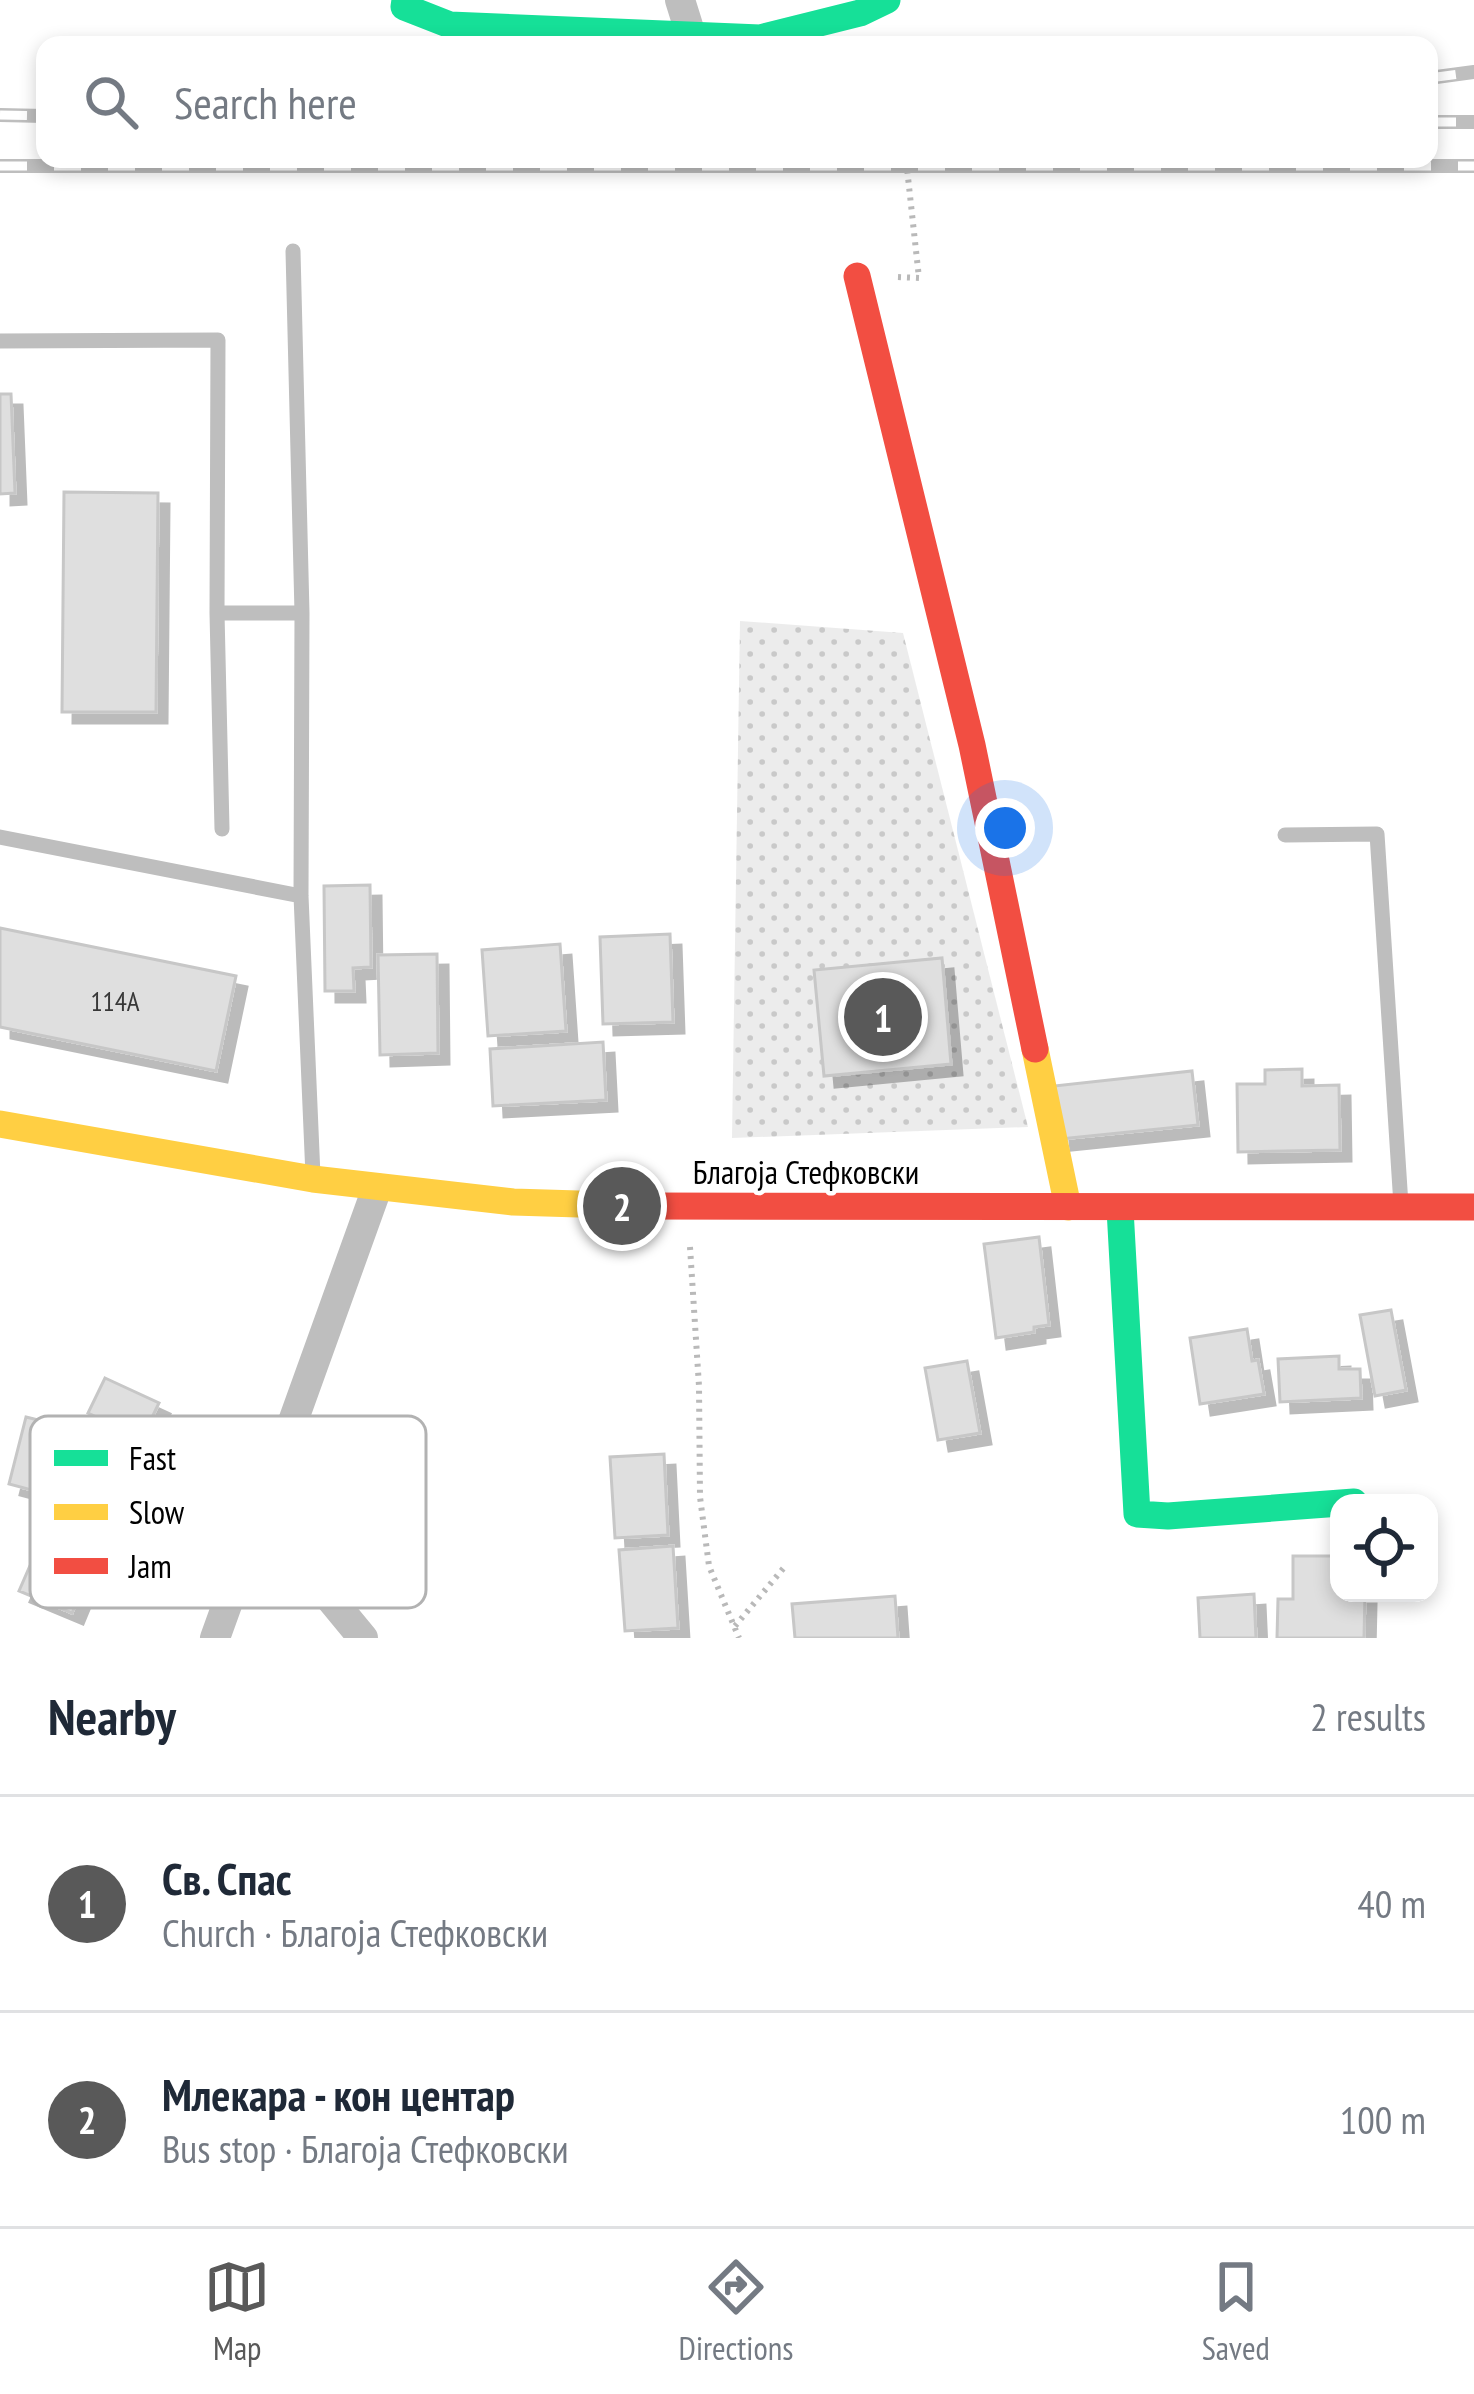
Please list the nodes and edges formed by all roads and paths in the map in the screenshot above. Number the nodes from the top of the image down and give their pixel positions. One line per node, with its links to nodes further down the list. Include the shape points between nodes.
1 (680, 0): 4 (street)
2 (887, 0): 6 (street)
3 (399, 2): 4 (street, via 450,25)
4 (690, 32): 5 (street)
5 (737, 36)
6 (768, 36)
7 (907, 168): 9 (path, via 919,278)
8 (293, 250): 12 (lane)
9 (857, 276): 20 (street, via 972,745)
10 (0, 341): 11 (lane, via 218,340)
11 (217, 613): 12 (lane); 13 (lane)
12 (302, 613): 16 (lane)
13 (222, 829)
14 (1285, 836): 22 (lane, via 1377,834)
15 (0, 837): 16 (lane)
16 (302, 896): 18 (lane)
17 (0, 1124): 18 (street, Благоја Стефковски)
18 (313, 1179): 19 (street, Благоја Стефковски)
19 (377, 1188): 21 (street, Благоја Стефковски); 25 (street)
20 (1068, 1207): 21 (street, Благоја Стефковски); 24 (street, Благоја Стефковски)
21 (690, 1208): 30 (path, via 700,1497 709,1566)
22 (1401, 1208): 23 (street, Благоја Стефковски); 24 (street, Благоја Стефковски)
23 (1474, 1208)
24 (1120, 1209): 26 (street, via 1138,1514)
25 (294, 1416)
26 (1330, 1504)
27 (787, 1564): 30 (path)
28 (225, 1608): 31 (street)
29 (338, 1608): 32 (street)
30 (735, 1626): 33 (path)
31 (215, 1638)
32 (363, 1638)
33 (739, 1638)

